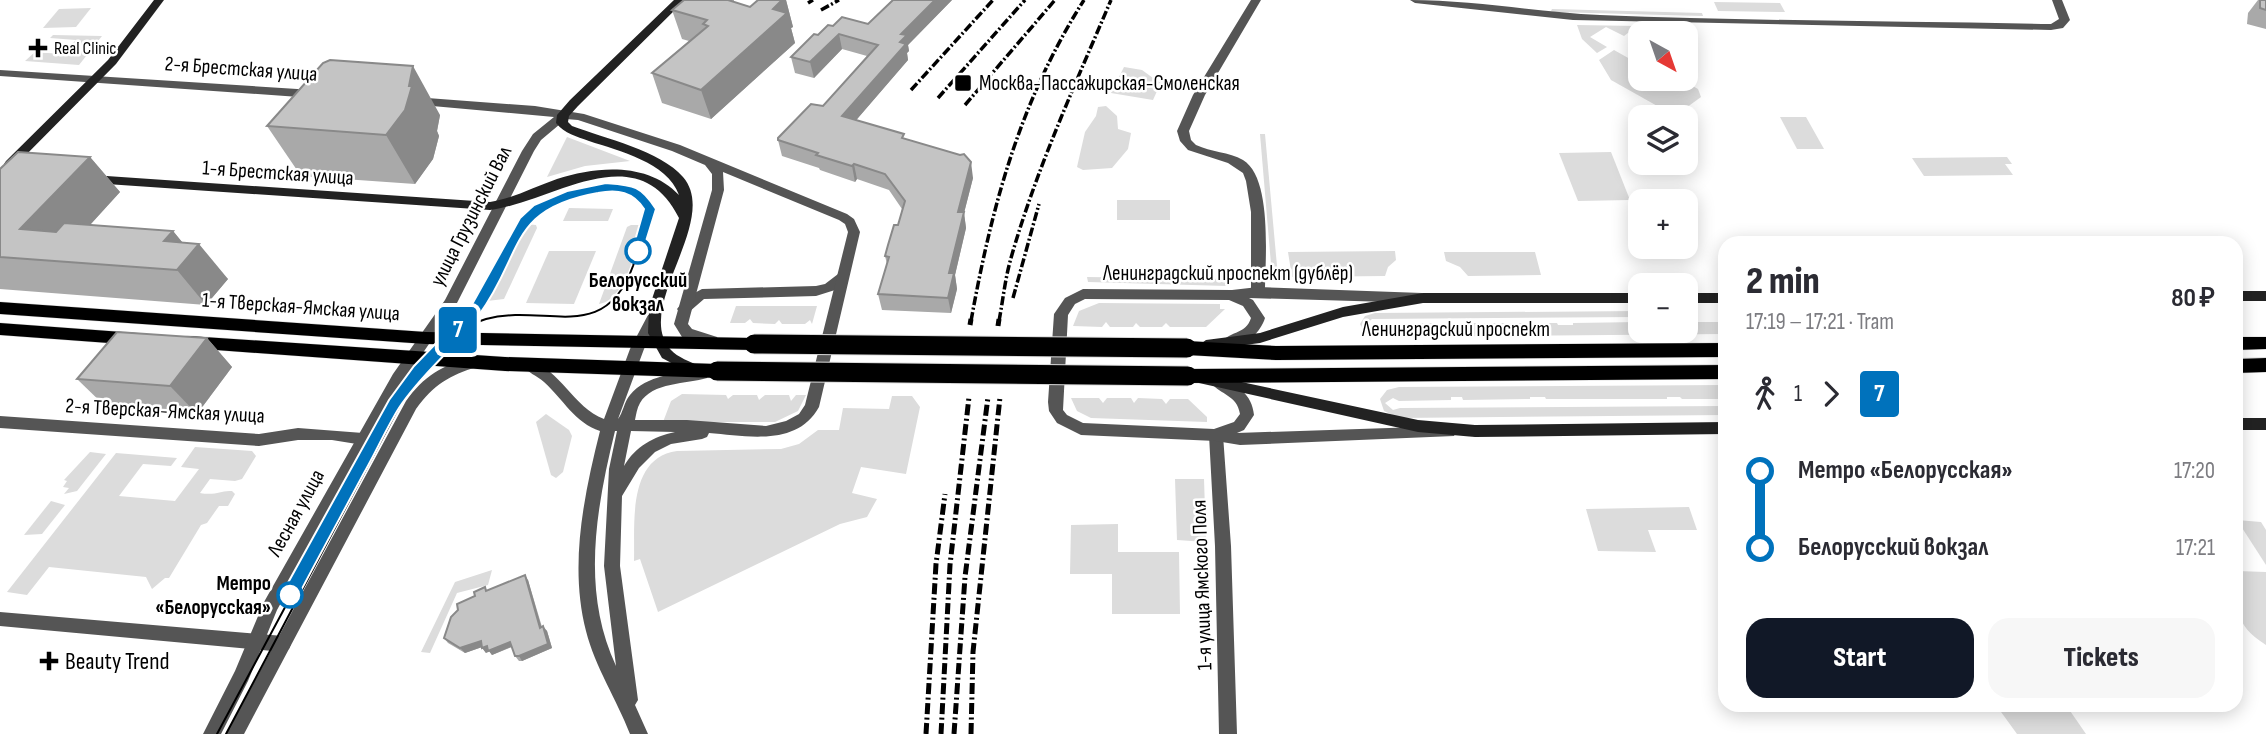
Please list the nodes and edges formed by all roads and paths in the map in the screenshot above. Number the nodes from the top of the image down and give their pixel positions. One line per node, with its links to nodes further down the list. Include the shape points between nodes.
1 (159, 0): 7 (main road)
2 (680, 0): 10 (main road, улица Грузинский Вал)
3 (1256, 0): 18 (street, via 1182,131 1193,148 1239,162 1251,176)
4 (1415, 0): 5 (street, via 1573,17 2035,27 2063,23)
5 (2057, 0)
6 (0, 73): 7 (street, 2-я Брестская улица)
7 (96, 79): 8 (street, 2-я Брестская улица); 12 (main road)
8 (329, 95)
9 (397, 100): 10 (street)
10 (563, 115): 11 (street); 15 (street, улица Грузинский Вал, via 537,137); 16 (main road, via 562,123 568,129 674,175 686,192)
11 (703, 159): 17 (street, via 850,222 854,232); 27 (street, via 715,169 719,184)
12 (0, 173): 13 (main road)
13 (22, 174)
14 (72, 178): 15 (main road, 1-я Брестская улица)
15 (500, 205): 16 (main road, 1-я Брестская улица, via 597,175 642,176 668,190); 31 (street, улица Грузинский Вал, via 450,303)
16 (684, 217): 29 (main road)
17 (842, 276): 27 (street, via 830,287 816,291 702,294); 59 (street, via 810,412 779,430)
18 (1258, 292): 19 (street, Ленинградский проспект (дублёр)); 22 (street, Ленинградский проспект (дублёр)); 28 (street)
19 (1232, 295): 28 (street, via 1248,303); 60 (street, Ленинградский проспект (дублёр), via 1083,294 1066,305 1058,326 1055,405 1065,422 1090,430)
20 (2243, 296): 21 (main road)
21 (2266, 296)
22 (1423, 298): 23 (main road, Ленинградский проспект (дублёр)); 36 (main road, Ленинградский проспект (дублёр), via 1343,312 1260,338)
23 (1628, 298)
24 (1698, 298): 25 (main road)
25 (1718, 298)
26 (0, 308): 31 (main road, 1-я Тверская-Ямская улица)
27 (683, 310): 38 (street, via 681,324 687,333)
28 (1258, 318): 36 (street, via 1250,332)
29 (653, 319): 34 (street); 35 (main road)
30 (0, 329): 32 (main road)
31 (426, 338): 34 (main road, 1-я Тверская-Ямская улица); 42 (street, улица Грузинский Вал)
32 (148, 340)
33 (174, 341): 42 (main road, 1-я Тверская-Ямская улица)
34 (639, 341): 35 (main road, 1-я Тверская-Ямская улица); 47 (street)
35 (658, 342): 38 (main road, 1-я Тверская-Ямская улица); 48 (main road, via 673,360)
36 (1219, 343): 40 (main road, Ленинградский проспект (дублёр))
37 (2266, 343): 39 (main road)
38 (725, 344): 40 (main road, Ленинградский проспект, bridge)
39 (2243, 344)
40 (1187, 348): 41 (main road, Ленинградский проспект, via 1276,354)
41 (1718, 350)
42 (412, 358): 43 (main road, 1-я Тверская-Ямская улица); 61 (street, Лесная улица)
43 (483, 362): 44 (main road, 1-я Тверская-Ямская улица); 65 (street, via 454,368 423,387 398,425)
44 (529, 365): 47 (main road, 1-я Тверская-Ямская улица); 56 (street, via 548,375 594,423)
45 (2266, 365): 46 (main road)
46 (2243, 366)
47 (628, 369): 48 (main road, 1-я Тверская-Ямская улица); 56 (street)
48 (695, 370): 49 (main road, 1-я Тверская-Ямская улица)
49 (717, 371): 51 (main road, 1-я Тверская-Ямская улица, bridge); 56 (street, via 643,390)
50 (1718, 372): 51 (main road)
51 (1188, 376): 52 (main road, Ленинградский проспект (дублёр))
52 (1208, 380): 58 (main road, Ленинградский проспект (дублёр), via 1394,423); 60 (street, via 1239,394 1247,408 1239,426)
53 (0, 422): 61 (street, 2-я Тверская-Ямская улица, via 259,440 298,434)
54 (2243, 424): 55 (main road)
55 (2266, 424)
56 (617, 427): 59 (street, via 687,426); 62 (street); 66 (street, via 592,510 587,576 594,631)
57 (1718, 428): 58 (main road, Ленинградский проспект (дублёр))
58 (1475, 430): 60 (street, Ленинградский проспект (дублёр), via 1240,439)
59 (724, 431): 62 (street, via 674,438 647,449 634,460)
60 (1216, 435): 70 (street, 1-я улица Ямского Поля)
61 (363, 439): 64 (street, Лесная улица, via 270,607)
62 (616, 499): 66 (street, via 612,566)
63 (0, 619): 64 (street)
64 (256, 642): 65 (street); 67 (street, Лесная улица)
65 (283, 644): 68 (street)
66 (630, 710): 69 (street)
67 (212, 734)
68 (235, 734)
69 (639, 734)
70 (1228, 734)

